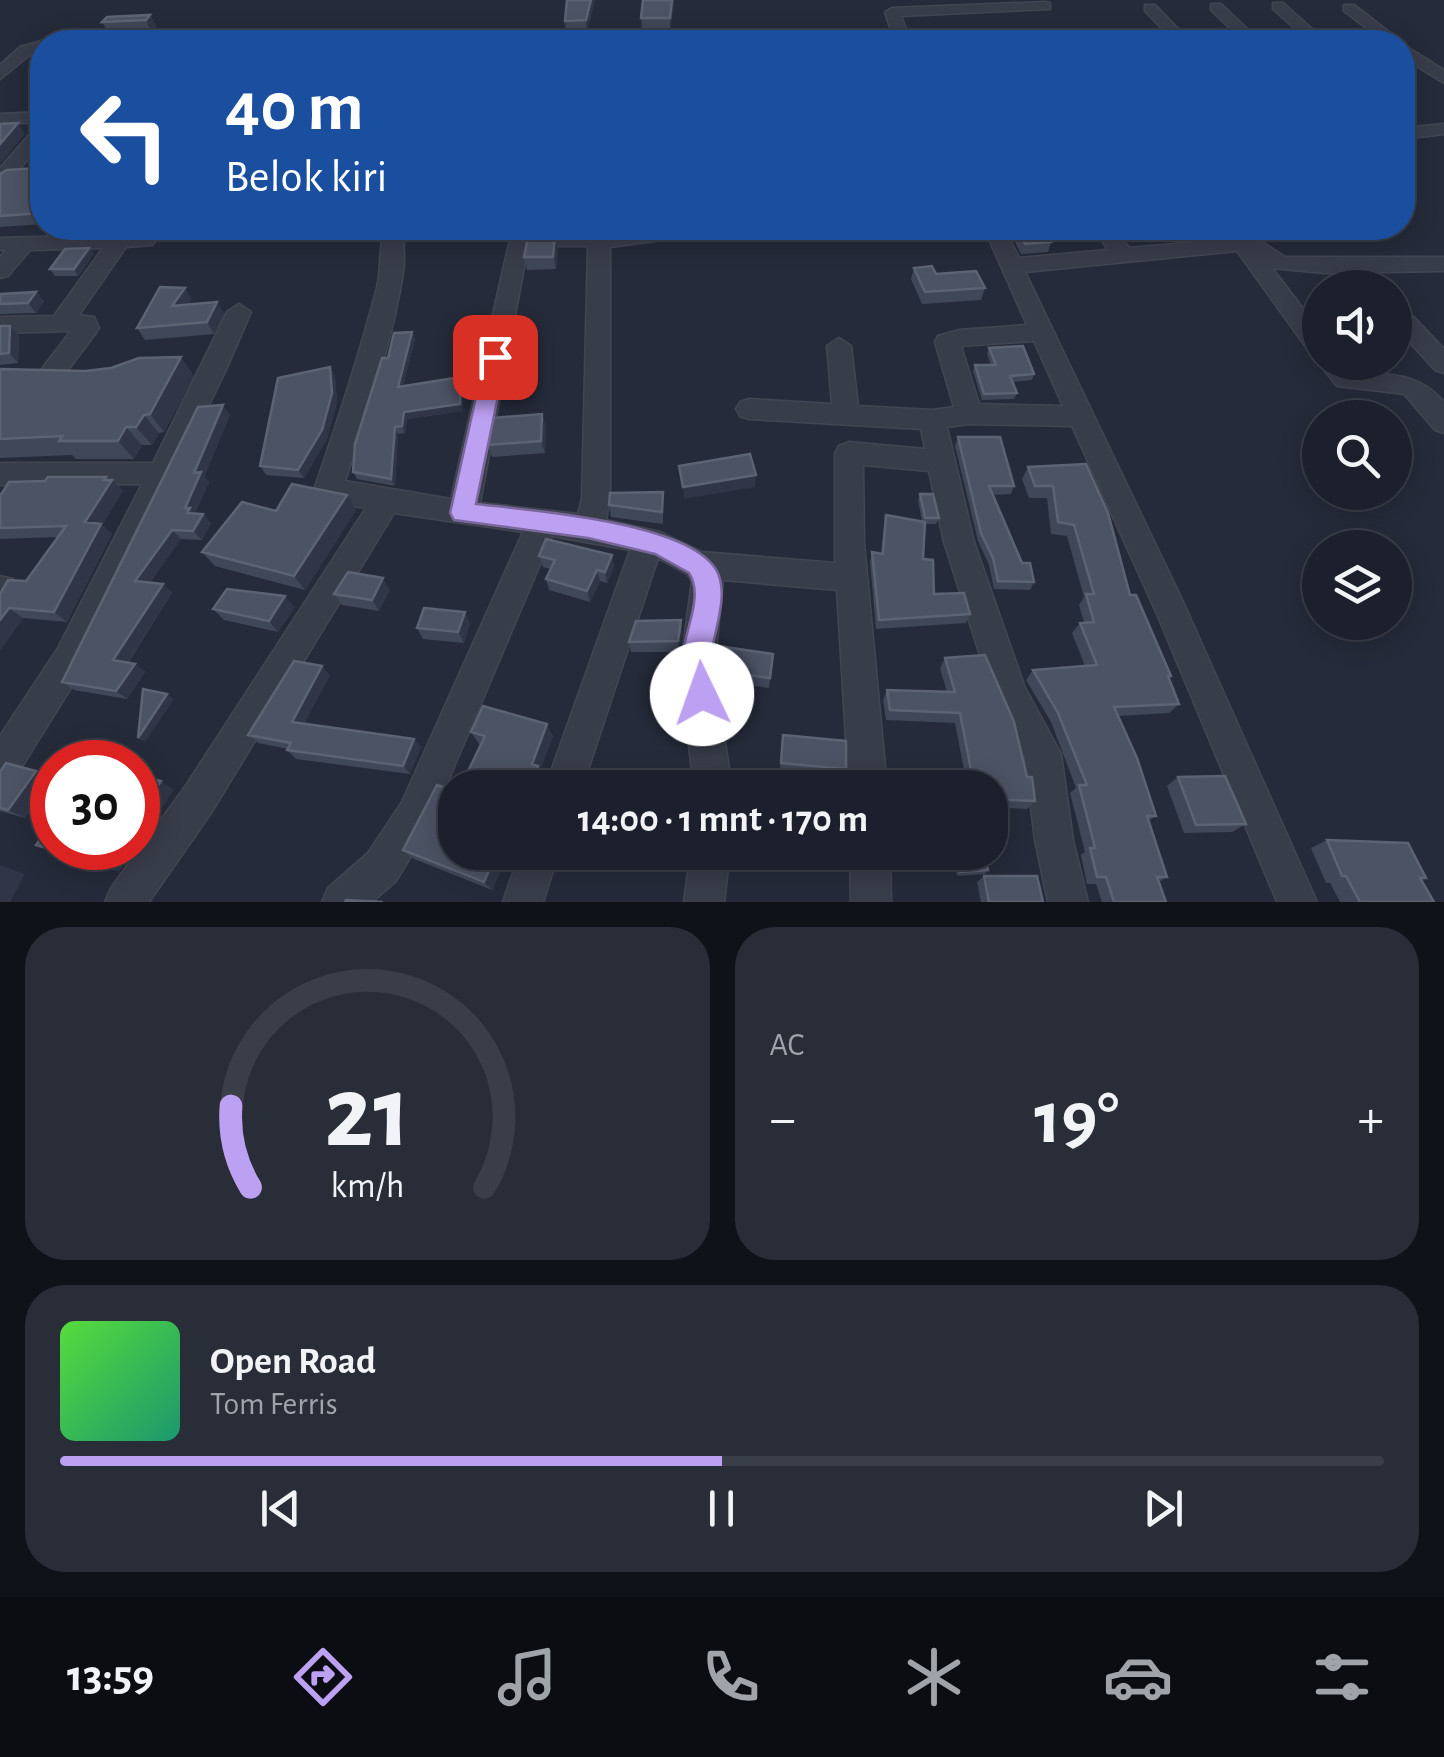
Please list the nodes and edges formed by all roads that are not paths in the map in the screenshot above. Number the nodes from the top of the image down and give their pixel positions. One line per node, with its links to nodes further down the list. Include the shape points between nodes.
1 (1045, 6): 6 (street, via 892,12)
2 (1216, 6): 8 (street)
3 (1278, 6): 9 (street)
4 (1150, 8): 7 (street)
5 (1349, 8): 10 (street)
6 (899, 30)
7 (1171, 30)
8 (1241, 30)
9 (1305, 30)
10 (1378, 30)
11 (30, 49): 13 (street)
12 (1415, 58): 14 (street)
13 (0, 74)
14 (1444, 78)
15 (30, 117): 16 (street)
16 (0, 118)
17 (1444, 130): 18 (street)
18 (1415, 133)
19 (30, 145): 20 (street)
20 (0, 180)
21 (38, 240): 31 (street)
22 (108, 240): 29 (street)
23 (144, 240): 29 (street)
24 (391, 240): 61 (street, via 393,269 366,377 328,484)
25 (604, 240): 62 (street, via 519,240); 64 (street, via 596,498)
26 (1000, 240): 36 (street)
27 (1112, 240): 33 (street)
28 (1267, 240): 34 (street)
29 (119, 241): 40 (street)
30 (0, 244): 31 (street)
31 (24, 244): 38 (street)
32 (1242, 244): 33 (street); 34 (street); 41 (street)
33 (1122, 254): 36 (street)
34 (1278, 264): 37 (street)
35 (1444, 264): 37 (street, via 1398,261)
36 (1012, 266): 44 (street)
37 (1355, 268)
38 (0, 271)
39 (239, 312): 46 (street)
40 (61, 324): 42 (street); 49 (street, via 87,328 40,376)
41 (1302, 324)
42 (0, 325)
43 (1412, 329): 48 (street)
44 (1043, 332): 54 (street, via 947,342); 55 (street)
45 (840, 346): 53 (street)
46 (218, 363): 47 (street); 60 (street)
47 (182, 364)
48 (1444, 364)
49 (83, 376)
50 (1346, 380): 51 (street, via 1402,383)
51 (1436, 394): 57 (street)
52 (749, 409): 53 (street)
53 (846, 414): 56 (street)
54 (969, 414): 55 (street); 56 (street)
55 (1082, 416): 81 (street)
56 (932, 420): 58 (street)
57 (1444, 423)
58 (940, 461): 67 (street, via 849,454); 80 (street, via 1010,696 1044,754)
59 (0, 474): 60 (street)
60 (160, 474): 68 (street, via 70,659)
61 (386, 499): 62 (street); 75 (street, via 198,800)
62 (462, 513): 63 (street)
63 (543, 521): 64 (street); 76 (street, via 415,815 382,867)
64 (588, 528): 65 (street)
65 (648, 542): 66 (street); 69 (street)
66 (698, 565): 67 (street); 70 (street, via 707,578 697,670)
67 (852, 578): 71 (street)
68 (0, 768)
69 (569, 770)
70 (711, 770)
71 (867, 770)
72 (534, 870): 77 (street)
73 (708, 870): 78 (street)
74 (870, 870): 79 (street)
75 (125, 902)
76 (342, 902)
77 (523, 902)
78 (704, 902)
79 (871, 902)
80 (1068, 902)
81 (1298, 902)

